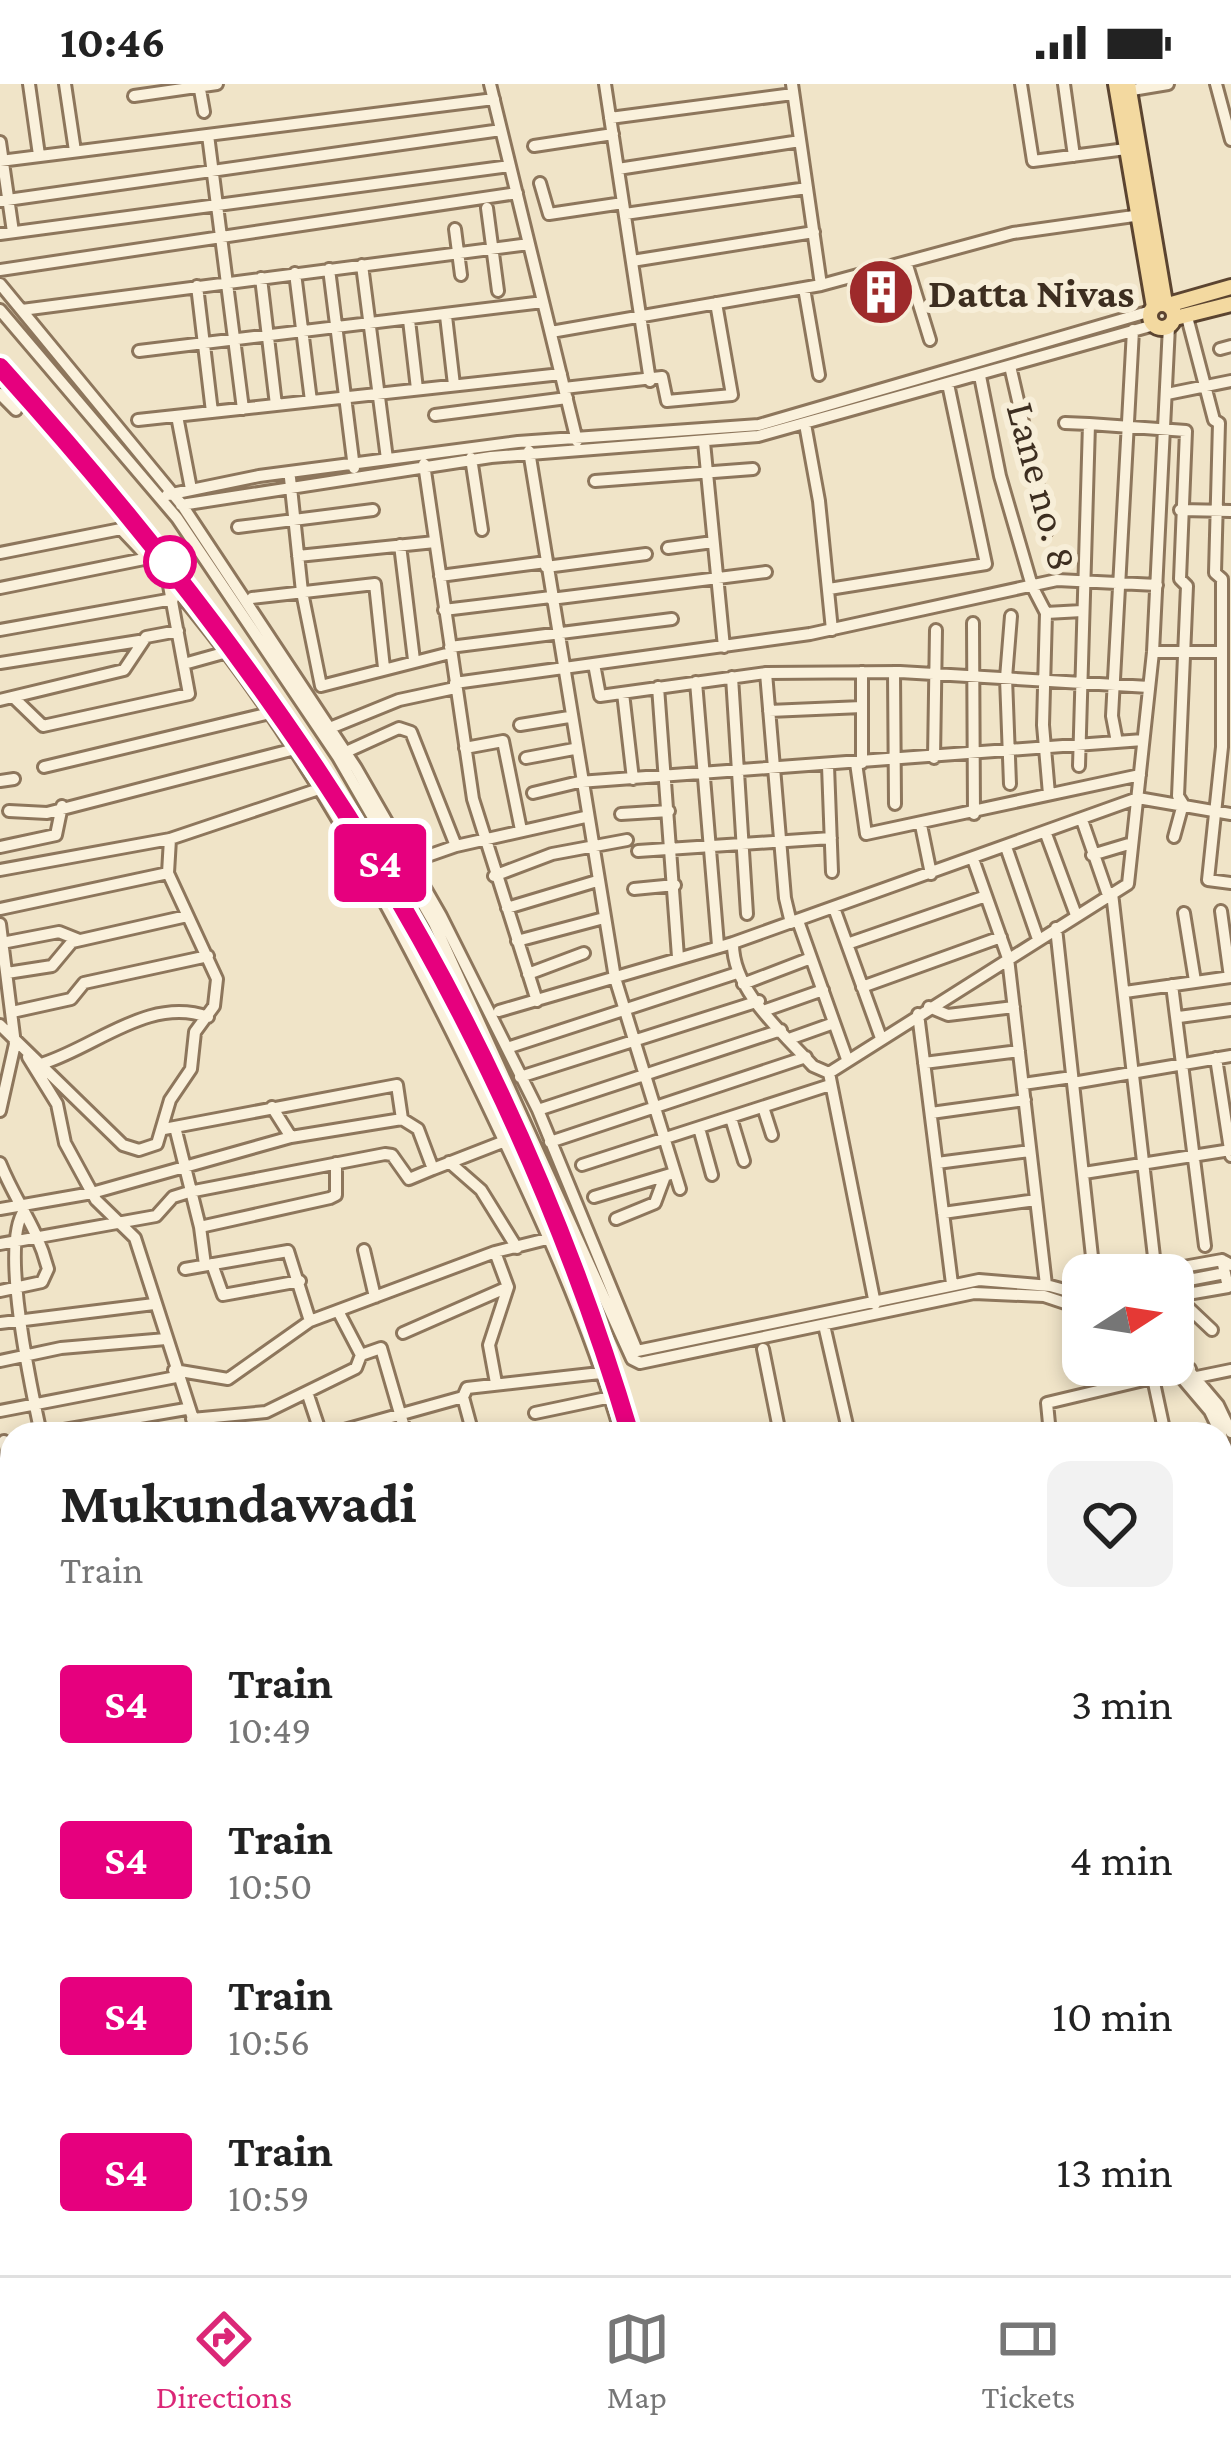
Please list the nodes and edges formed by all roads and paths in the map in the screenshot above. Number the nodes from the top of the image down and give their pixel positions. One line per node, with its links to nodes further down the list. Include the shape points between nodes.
1 (28, 84): 26 (street)
2 (65, 84): 25 (street)
3 (217, 84): 10 (street)
4 (490, 84): 14 (street)
5 (605, 84): 16 (street)
6 (1021, 84): 27 (street, via 1033,161)
7 (1064, 84): 27 (street)
8 (1168, 84): 11 (street)
9 (1216, 84): 20 (street)
10 (199, 85): 13 (street); 15 (street)
11 (1123, 88): 24 (main road); 39 (main road)
12 (793, 89): 16 (street); 22 (street)
13 (134, 95)
14 (494, 98): 17 (street); 19 (street)
15 (204, 112)
16 (610, 118): 18 (street)
17 (501, 130): 29 (street); 31 (street)
18 (613, 134): 23 (street); 30 (street)
19 (208, 135): 25 (street); 31 (street)
20 (1229, 135)
21 (0, 142): 28 (street)
22 (800, 142): 30 (street); 33 (street)
23 (534, 146)
24 (1126, 149): 27 (street); 39 (main road)
25 (75, 151): 26 (street)
26 (39, 155): 28 (street)
27 (1074, 156)
28 (1, 161): 35 (street)
29 (510, 166): 34 (street); 36 (street)
30 (618, 169): 38 (street)
31 (211, 171): 35 (street); 36 (street)
32 (540, 183): 38 (street, via 549,214)
33 (807, 188): 38 (street); 41 (street)
34 (517, 193): 43 (street); 44 (street)
35 (4, 200): 42 (street)
36 (216, 206): 42 (street); 43 (street)
37 (487, 208): 45 (street)
38 (624, 209): 47 (street)
39 (1142, 215): 48 (street, via 1013,233); 67 (main road)
40 (455, 229): 46 (street)
41 (814, 232): 47 (street); 57 (street)
42 (6, 233)
43 (221, 238): 51 (street); 55 (street)
44 (529, 244): 45 (street); 62 (street)
45 (492, 248): 46 (street); 61 (street)
46 (459, 253): 49 (street); 53 (street)
47 (632, 261): 69 (street)
48 (906, 262): 57 (street); 78 (street)
49 (362, 265): 50 (street); 71 (street)
50 (329, 269): 52 (street); 72 (street)
51 (0, 270)
52 (295, 273): 54 (street); 74 (street)
53 (461, 275)
54 (260, 278): 55 (street); 76 (street)
55 (226, 283): 58 (street); 77 (street)
56 (0, 284): 66 (street)
57 (821, 285): 60 (street)
58 (197, 286): 66 (street); 79 (street)
59 (1231, 287): 67 (main road)
60 (804, 288): 63 (street); 84 (street)
61 (498, 291)
62 (544, 302): 68 (street); 75 (street)
63 (716, 303): 69 (street); 86 (street, via 732,395 667,401 662,376)
64 (1231, 304): 67 (main road)
65 (0, 310): 125 (street)
66 (22, 310): 124 (street)
67 (1165, 314): 73 (street); 80 (street); 90 (street); 94 (street)
68 (446, 316): 70 (street); 89 (street)
69 (640, 316): 75 (street); 86 (street)
70 (409, 320): 71 (street); 91 (street)
71 (371, 324): 72 (street); 93 (street)
72 (338, 328): 74 (street); 96 (street)
73 (1133, 330): 80 (street); 110 (street)
74 (303, 332): 76 (street); 97 (street)
75 (551, 332): 83 (street)
76 (268, 336): 77 (street); 98 (street)
77 (234, 340): 79 (street); 99 (street)
78 (930, 340)
79 (204, 344): 81 (street); 101 (street)
80 (1051, 348): 82 (street); 106 (street)
81 (139, 351)
82 (1010, 366): 85 (street); 134 (street)
83 (561, 374): 89 (street); 92 (street)
84 (819, 375)
85 (980, 376): 88 (street); 151 (street, Lane no. 8)
86 (650, 381): 92 (street)
87 (1231, 381): 90 (street)
88 (948, 384): 106 (street); 153 (street, via 986,564)
89 (454, 386): 91 (street)
90 (1205, 388): 94 (street); 107 (street)
91 (417, 389): 93 (street)
92 (566, 393): 102 (street); 113 (street)
93 (380, 394): 96 (street); 116 (street)
94 (1167, 394): 111 (street)
95 (1, 396): 100 (street)
96 (346, 398): 97 (street); 119 (street)
97 (311, 401): 98 (street)
98 (276, 405): 99 (street)
99 (243, 409): 101 (street)
100 (16, 410)
101 (212, 412): 103 (street)
102 (435, 415)
103 (177, 416): 105 (street); 123 (street)
104 (1231, 416): 107 (street)
105 (138, 420)
106 (804, 420): 112 (street); 153 (street)
107 (1214, 420): 129 (street)
108 (1065, 423): 109 (street)
109 (1089, 424): 110 (street); 148 (street)
110 (1127, 427): 111 (street); 149 (street)
111 (1165, 430): 128 (street, via 1186,431); 150 (street)
112 (704, 437): 113 (street); 120 (street)
113 (578, 444): 114 (street)
114 (529, 448): 115 (street); 143 (street)
115 (471, 454): 117 (street); 133 (street)
116 (387, 459): 117 (street); 119 (street)
117 (424, 460): 119 (street); 135 (street)
118 (753, 469): 120 (street)
119 (354, 470): 121 (street)
120 (707, 472): 122 (street); 136 (street)
121 (290, 478): 123 (street); 126 (street); 131 (street)
122 (596, 481)
123 (191, 489): 124 (street)
124 (174, 493): 125 (street); 126 (street)
125 (159, 497): 126 (street)
126 (176, 507): 200 (street); 435 (street, via 434,923)
127 (374, 510): 131 (street)
128 (1180, 510): 129 (street); 175 (street)
129 (1217, 511): 130 (street); 154 (street, via 1215,573)
130 (1231, 511)
131 (294, 519): 132 (street); 141 (street)
132 (238, 527)
133 (482, 530)
134 (1048, 530)
135 (435, 542): 137 (street); 145 (street)
136 (713, 542): 138 (street); 147 (street)
137 (400, 545): 141 (street); 177 (street)
138 (668, 548)
139 (0, 553): 142 (street, via 121,530)
140 (646, 554): 143 (street)
141 (298, 556): 155 (street)
142 (149, 558): 146 (street); 152 (street)
143 (546, 565): 145 (street); 157 (street)
144 (766, 572): 147 (street)
145 (440, 576): 159 (street)
146 (167, 577): 158 (street); 173 (street)
147 (717, 578): 157 (street); 171 (street)
148 (1084, 581): 149 (street); 151 (street); 160 (street)
149 (1119, 583): 150 (street); 195 (street)
150 (1157, 585): 174 (street)
151 (1032, 586): 161 (street, Lane no. 8); 166 (street)
152 (0, 589)
153 (829, 589): 166 (street)
154 (1226, 591): 176 (street)
155 (302, 592): 156 (street); 181 (street, via 375,584); 194 (street)
156 (252, 598)
157 (551, 598): 159 (street); 169 (street)
158 (172, 599): 165 (street); 168 (street)
159 (444, 610): 172 (street)
160 (1082, 611): 161 (street); 192 (street)
161 (1046, 613): 190 (street)
162 (1011, 616): 189 (street)
163 (672, 620): 169 (street)
164 (973, 623): 187 (street)
165 (0, 630)
166 (832, 630): 171 (street)
167 (936, 630): 186 (street)
168 (178, 631): 170 (street); 179 (street)
169 (556, 634): 172 (street); 182 (street)
170 (141, 641): 178 (street); 201 (street, via 124,670)
171 (724, 647): 180 (street)
172 (450, 650): 177 (street); 193 (street)
173 (227, 652): 179 (street); 204 (street)
174 (1153, 652): 175 (street); 197 (street)
175 (1188, 652): 176 (street); 243 (street)
176 (1224, 657): 199 (street)
177 (414, 660): 181 (street)
178 (0, 663)
179 (184, 664): 201 (street, via 189,694 43,726)
180 (594, 664): 182 (street); 198 (street, via 600,696)
181 (384, 668): 194 (street)
182 (562, 668): 193 (street); 205 (street)
183 (862, 672): 184 (street); 185 (street); 202 (street)
184 (894, 672): 186 (street); 222 (street)
185 (766, 674): 188 (street); 203 (street)
186 (934, 674): 187 (street); 221 (street)
187 (970, 676): 189 (street); 219 (street)
188 (732, 677): 191 (street); 228 (street)
189 (1006, 678): 190 (street); 218 (street)
190 (1043, 681): 192 (street); 216 (street)
191 (696, 682): 196 (street); 229 (street)
192 (1079, 683): 195 (street); 211 (street)
193 (455, 685): 208 (street); 212 (street)
194 (321, 686): 200 (street)
195 (1114, 686): 197 (street); 210 (street)
196 (658, 687): 198 (street); 231 (street)
197 (1149, 687): 209 (street)
198 (623, 693): 233 (street)
199 (1225, 695): 206 (street)
200 (308, 697): 208 (street)
201 (7, 698)
202 (862, 707): 203 (street); 223 (street)
203 (769, 711): 227 (street)
204 (270, 713): 214 (street); 226 (street)
205 (569, 717): 207 (street); 215 (street)
206 (1227, 723): 213 (street)
207 (520, 724)
208 (330, 728): 217 (street)
209 (1143, 740): 210 (street); 230 (street)
210 (1117, 742): 211 (street)
211 (1079, 745): 216 (street); 225 (street)
212 (465, 748): 254 (street, via 503,741); 259 (street)
213 (1226, 748): 234 (street)
214 (296, 749): 238 (street); 244 (street)
215 (574, 749): 220 (street); 236 (street)
216 (1045, 750): 218 (street); 240 (street)
217 (346, 752): 264 (street, via 399,728 411,732); 275 (street)
218 (1007, 752): 219 (street); 237 (street)
219 (971, 755): 221 (street); 249 (street)
220 (526, 758)
221 (934, 758): 222 (street)
222 (894, 761): 223 (street); 242 (street)
223 (859, 763): 224 (street); 253 (street, via 864,834)
224 (828, 766): 227 (street); 257 (street)
225 (1079, 766)
226 (44, 767)
227 (774, 770): 228 (street); 261 (street)
228 (738, 772): 229 (street); 263 (street)
229 (703, 774): 231 (street); 266 (street)
230 (1139, 775): 240 (street); 241 (street)
231 (667, 777): 233 (street); 245 (street)
232 (14, 779): 235 (street)
233 (633, 779): 236 (street)
234 (1225, 780): 246 (street)
235 (0, 781)
236 (579, 782): 239 (street); 251 (street)
237 (1010, 784)
238 (322, 788): 258 (street); 368 (street)
239 (533, 793)
240 (1048, 794): 249 (street)
241 (1138, 798): 243 (street); 252 (street); 262 (street)
242 (895, 804)
243 (1183, 804): 246 (street); 256 (street)
244 (62, 806): 247 (street); 265 (street, via 56,835)
245 (669, 811): 248 (street); 270 (street)
246 (1216, 811): 250 (street); 269 (street)
247 (9, 812)
248 (621, 814)
249 (974, 814): 253 (street)
250 (1231, 814)
251 (585, 817): 254 (street); 268 (street)
252 (1082, 820): 255 (street); 273 (street)
253 (921, 825): 279 (street)
254 (521, 830): 259 (street)
255 (1046, 834): 267 (street); 293 (street)
256 (1174, 837)
257 (831, 838): 261 (street); 277 (street)
258 (170, 839): 276 (street); 278 (street)
259 (485, 839): 264 (street); 280 (street)
260 (627, 840): 268 (street)
261 (780, 842): 263 (street); 296 (street)
262 (1132, 843): 273 (street); 285 (street, via 1127,884)
263 (742, 845): 266 (street); 292 (street)
264 (456, 846): 275 (street)
265 (0, 847)
266 (709, 847): 270 (street); 306 (street)
267 (1006, 847): 274 (street); 300 (street)
268 (591, 848): 280 (street); 281 (street)
269 (1215, 848): 271 (street); 282 (street, via 1208,880)
270 (672, 850): 272 (street); 283 (street)
271 (1231, 850)
272 (638, 851)
273 (1091, 855): 285 (street)
274 (973, 859): 279 (street); 286 (street)
275 (410, 862): 338 (street)
276 (0, 870)
277 (832, 872)
278 (168, 873): 289 (street); 294 (street)
279 (932, 874): 288 (street)
280 (494, 875): 287 (street)
281 (597, 880): 287 (street); 295 (street)
282 (1231, 883)
283 (675, 885): 284 (street); 309 (street)
284 (634, 889)
285 (1110, 894): 293 (street); 321 (street)
286 (986, 896): 299 (street); 305 (street)
287 (507, 908): 302 (street)
288 (834, 908): 296 (street); 305 (street)
289 (0, 909)
290 (1221, 911): 314 (street)
291 (1184, 913): 317 (street)
292 (747, 914)
293 (1076, 915): 298 (street)
294 (187, 916): 301 (street); 308 (street)
295 (604, 918): 302 (street); 315 (street)
296 (795, 922): 304 (street); 310 (street)
297 (0, 924): 303 (street)
298 (1056, 928): 300 (street); 352 (street)
299 (1000, 937): 311 (street); 319 (street)
300 (1038, 939): 311 (street)
301 (79, 940): 303 (street, via 59,932); 312 (street, via 52,966)
302 (517, 940): 313 (street)
303 (2, 943): 312 (street)
304 (733, 943): 306 (street); 316 (street)
305 (847, 944): 319 (street)
306 (718, 945): 309 (street)
307 (584, 953): 313 (street)
308 (208, 956): 329 (street, via 84,983 70,999); 330 (street, via 217,979)
309 (678, 957): 315 (street)
310 (811, 958): 316 (street); 320 (street)
311 (1008, 958): 324 (street); 328 (street)
312 (7, 974): 329 (street)
313 (528, 974): 322 (street)
314 (1231, 977): 317 (street)
315 (615, 978): 322 (street); 325 (street)
316 (740, 979): 323 (street); 325 (street)
317 (1195, 981): 318 (street)
318 (1172, 985): 321 (street); 331 (street)
319 (862, 987): 335 (street)
320 (823, 990): 323 (street); 332 (street)
321 (1125, 992): 349 (street)
322 (537, 1000): 327 (street)
323 (762, 1006): 334 (street); 336 (street)
324 (1014, 1007): 328 (street); 339 (street)
325 (624, 1009): 336 (street); 338 (street)
326 (1231, 1010): 331 (street)
327 (499, 1011)
328 (924, 1011): 335 (street); 346 (street)
329 (12, 1012): 337 (street)
330 (208, 1017): 345 (street, via 183,1010 117,1026 81,1051); 363 (street, via 170,1100)
331 (1179, 1017): 347 (street)
332 (834, 1023): 334 (street); 344 (street)
333 (0, 1025): 337 (street)
334 (786, 1035): 342 (street); 348 (street)
335 (880, 1038): 344 (street)
336 (634, 1041): 348 (street); 350 (street)
337 (15, 1044): 340 (street); 359 (street)
338 (507, 1048): 350 (street)
339 (1019, 1051): 346 (street); 353 (street)
340 (26, 1054): 345 (street); 386 (street, via 57,1104 65,1143)
341 (1231, 1056): 343 (street)
342 (806, 1058): 351 (street); 356 (street)
343 (1216, 1058): 347 (street); 371 (street)
344 (847, 1059): 351 (street)
345 (44, 1063): 363 (street, via 73,1102 123,1145 157,1144)
346 (924, 1063): 360 (street)
347 (1184, 1064): 349 (street); 372 (street)
348 (644, 1073): 356 (street); 358 (street)
349 (1132, 1074): 352 (street); 379 (street)
350 (520, 1077): 358 (street)
351 (830, 1079): 357 (street); 421 (street)
352 (1073, 1080): 353 (street); 382 (street)
353 (1023, 1084): 354 (street)
354 (1024, 1100): 360 (street); 370 (street)
355 (272, 1107): 362 (street, via 397,1085); 363 (street); 366 (street)
356 (654, 1107): 367 (street); 369 (street)
357 (763, 1107): 361 (street); 365 (street)
358 (538, 1110): 369 (street)
359 (0, 1111)
360 (931, 1113): 377 (street)
361 (731, 1118): 364 (street); 374 (street)
362 (402, 1119): 366 (street); 381 (street, via 418,1129)
363 (170, 1128): 380 (street)
364 (699, 1128): 367 (street); 384 (street)
365 (772, 1135)
366 (291, 1137): 380 (street)
367 (664, 1139): 378 (street); 383 (street)
368 (505, 1142): 373 (street); 397 (street)
369 (550, 1142): 435 (street)
370 (1030, 1151): 377 (street); 389 (street)
371 (1231, 1152): 372 (street)
372 (1193, 1156): 379 (street); 399 (street)
373 (449, 1162): 381 (street); 400 (street, via 481,1190)
374 (744, 1162)
375 (0, 1163): 391 (street)
376 (336, 1163): 381 (street, via 385,1154 410,1179); 387 (street); 395 (street, via 330,1198)
377 (937, 1163): 392 (street)
378 (582, 1165)
379 (1143, 1166): 382 (street); 404 (street)
380 (182, 1168): 386 (street); 387 (street)
381 (433, 1169)
382 (1084, 1173): 403 (street)
383 (670, 1174): 385 (street); 388 (street); 393 (street, via 658,1201)
384 (712, 1175)
385 (680, 1189)
386 (92, 1192): 391 (street); 394 (street)
387 (189, 1192): 394 (street, via 156,1216); 395 (street)
388 (594, 1197)
389 (1036, 1200): 392 (street); 412 (street)
390 (0, 1209): 391 (street)
391 (22, 1209): 396 (street); 398 (street)
392 (943, 1213): 411 (street)
393 (616, 1219)
394 (121, 1222): 396 (street); 420 (street, via 135,1238)
395 (200, 1227): 405 (street)
396 (40, 1237): 398 (street); 416 (street, via 46,1279)
397 (547, 1240): 400 (street); 439 (street)
398 (6, 1243): 416 (street)
399 (1205, 1246)
400 (517, 1248): 402 (street)
401 (364, 1250): 418 (street)
402 (495, 1252): 413 (street); 418 (street)
403 (1092, 1254)
404 (1154, 1254)
405 (209, 1265): 407 (street); 410 (street, via 223,1295); 410 (street, via 288,1251)
406 (1226, 1266): 408 (street); 409 (street); 417 (street, via 1228,1287)
407 (185, 1269)
408 (1194, 1269)
409 (1194, 1276)
410 (300, 1281): 425 (street)
411 (952, 1284): 414 (street); 421 (street)
412 (1046, 1285): 414 (street); 415 (street)
413 (508, 1287): 430 (street); 441 (street, via 488,1345)
414 (1022, 1288): 419 (street); 421 (street)
415 (1062, 1289)
416 (7, 1290): 424 (street)
417 (1194, 1293)
418 (375, 1297): 422 (street)
419 (1062, 1302)
420 (154, 1304): 424 (street); 431 (street)
421 (876, 1307): 426 (street); 428 (street)
422 (338, 1311): 425 (street); 433 (street)
423 (1194, 1313): 429 (street)
424 (20, 1319): 427 (street); 434 (street)
425 (310, 1321): 440 (street, via 228,1378)
426 (760, 1322): 432 (street); 435 (street)
427 (0, 1323)
428 (824, 1325): 432 (street); 463 (street)
429 (1212, 1330)
430 (403, 1333)
431 (166, 1339): 434 (street); 440 (street)
432 (762, 1342): 435 (street, via 640,1363); 462 (street)
433 (361, 1355): 446 (street, via 356,1368); 451 (street, via 381,1348)
434 (26, 1356): 436 (street); 449 (street)
435 (637, 1356)
436 (0, 1360)
437 (1231, 1370): 438 (street)
438 (1194, 1371)
439 (600, 1372): 441 (street); 448 (street)
440 (175, 1374): 449 (street); 453 (street)
441 (496, 1383): 447 (street, via 467,1388)
442 (1194, 1385): 467 (street)
443 (1119, 1386): 464 (street, via 1047,1403)
444 (1155, 1386): 465 (street)
445 (1194, 1386): 466 (street)
446 (308, 1392): 453 (street, via 258,1414); 457 (street)
447 (463, 1397): 451 (street); 460 (street)
448 (611, 1397): 452 (street); 461 (street)
449 (34, 1406): 450 (street); 454 (street)
450 (0, 1411)
451 (400, 1413): 458 (street); 459 (street)
452 (536, 1413)
453 (189, 1414): 455 (street); 456 (street)
454 (38, 1422)
455 (130, 1422)
456 (193, 1422)
457 (321, 1422)
458 (368, 1422)
459 (403, 1422)
460 (469, 1422)
461 (618, 1422)
462 (778, 1422)
463 (846, 1422)
464 (1049, 1422)
465 (1162, 1422)
466 (1220, 1422)
467 (1222, 1422)

